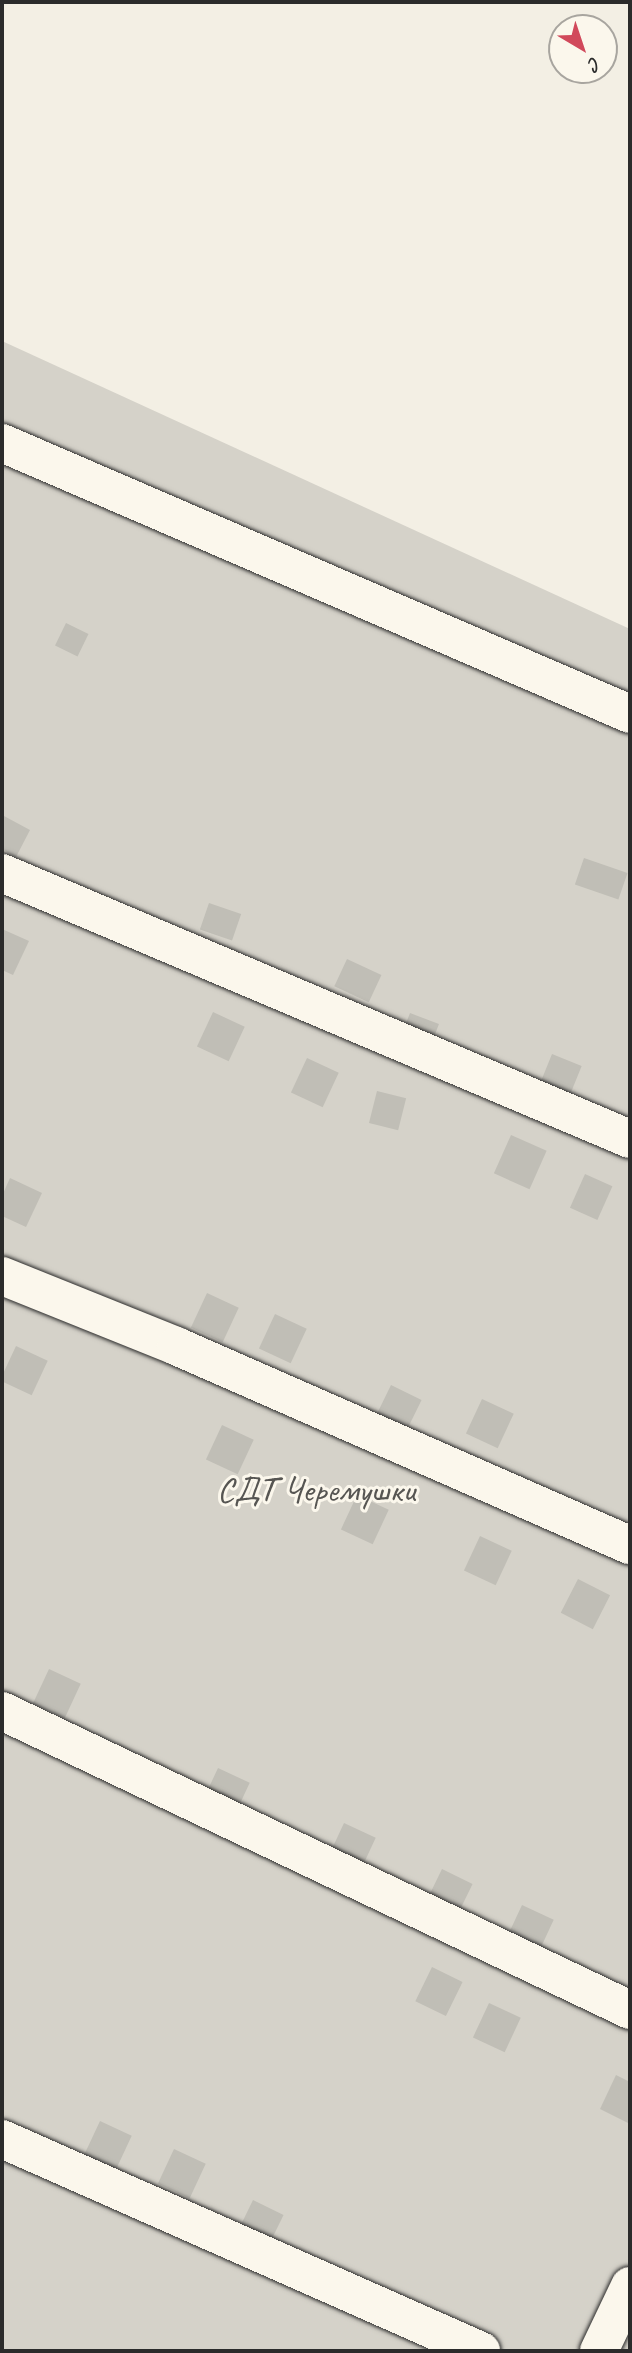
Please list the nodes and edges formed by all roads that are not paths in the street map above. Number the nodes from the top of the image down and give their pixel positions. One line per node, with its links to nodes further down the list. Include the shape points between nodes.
1 (2, 443): 2 (lane)
2 (630, 714)
3 (2, 873): 4 (lane)
4 (630, 1139)
5 (2, 1276): 6 (lane, via 176,1346)
6 (630, 1545)
7 (2, 1711): 8 (lane)
8 (630, 2010)
9 (2, 2139): 11 (lane)
10 (630, 2286): 12 (lane)
11 (481, 2351)
12 (600, 2351)

